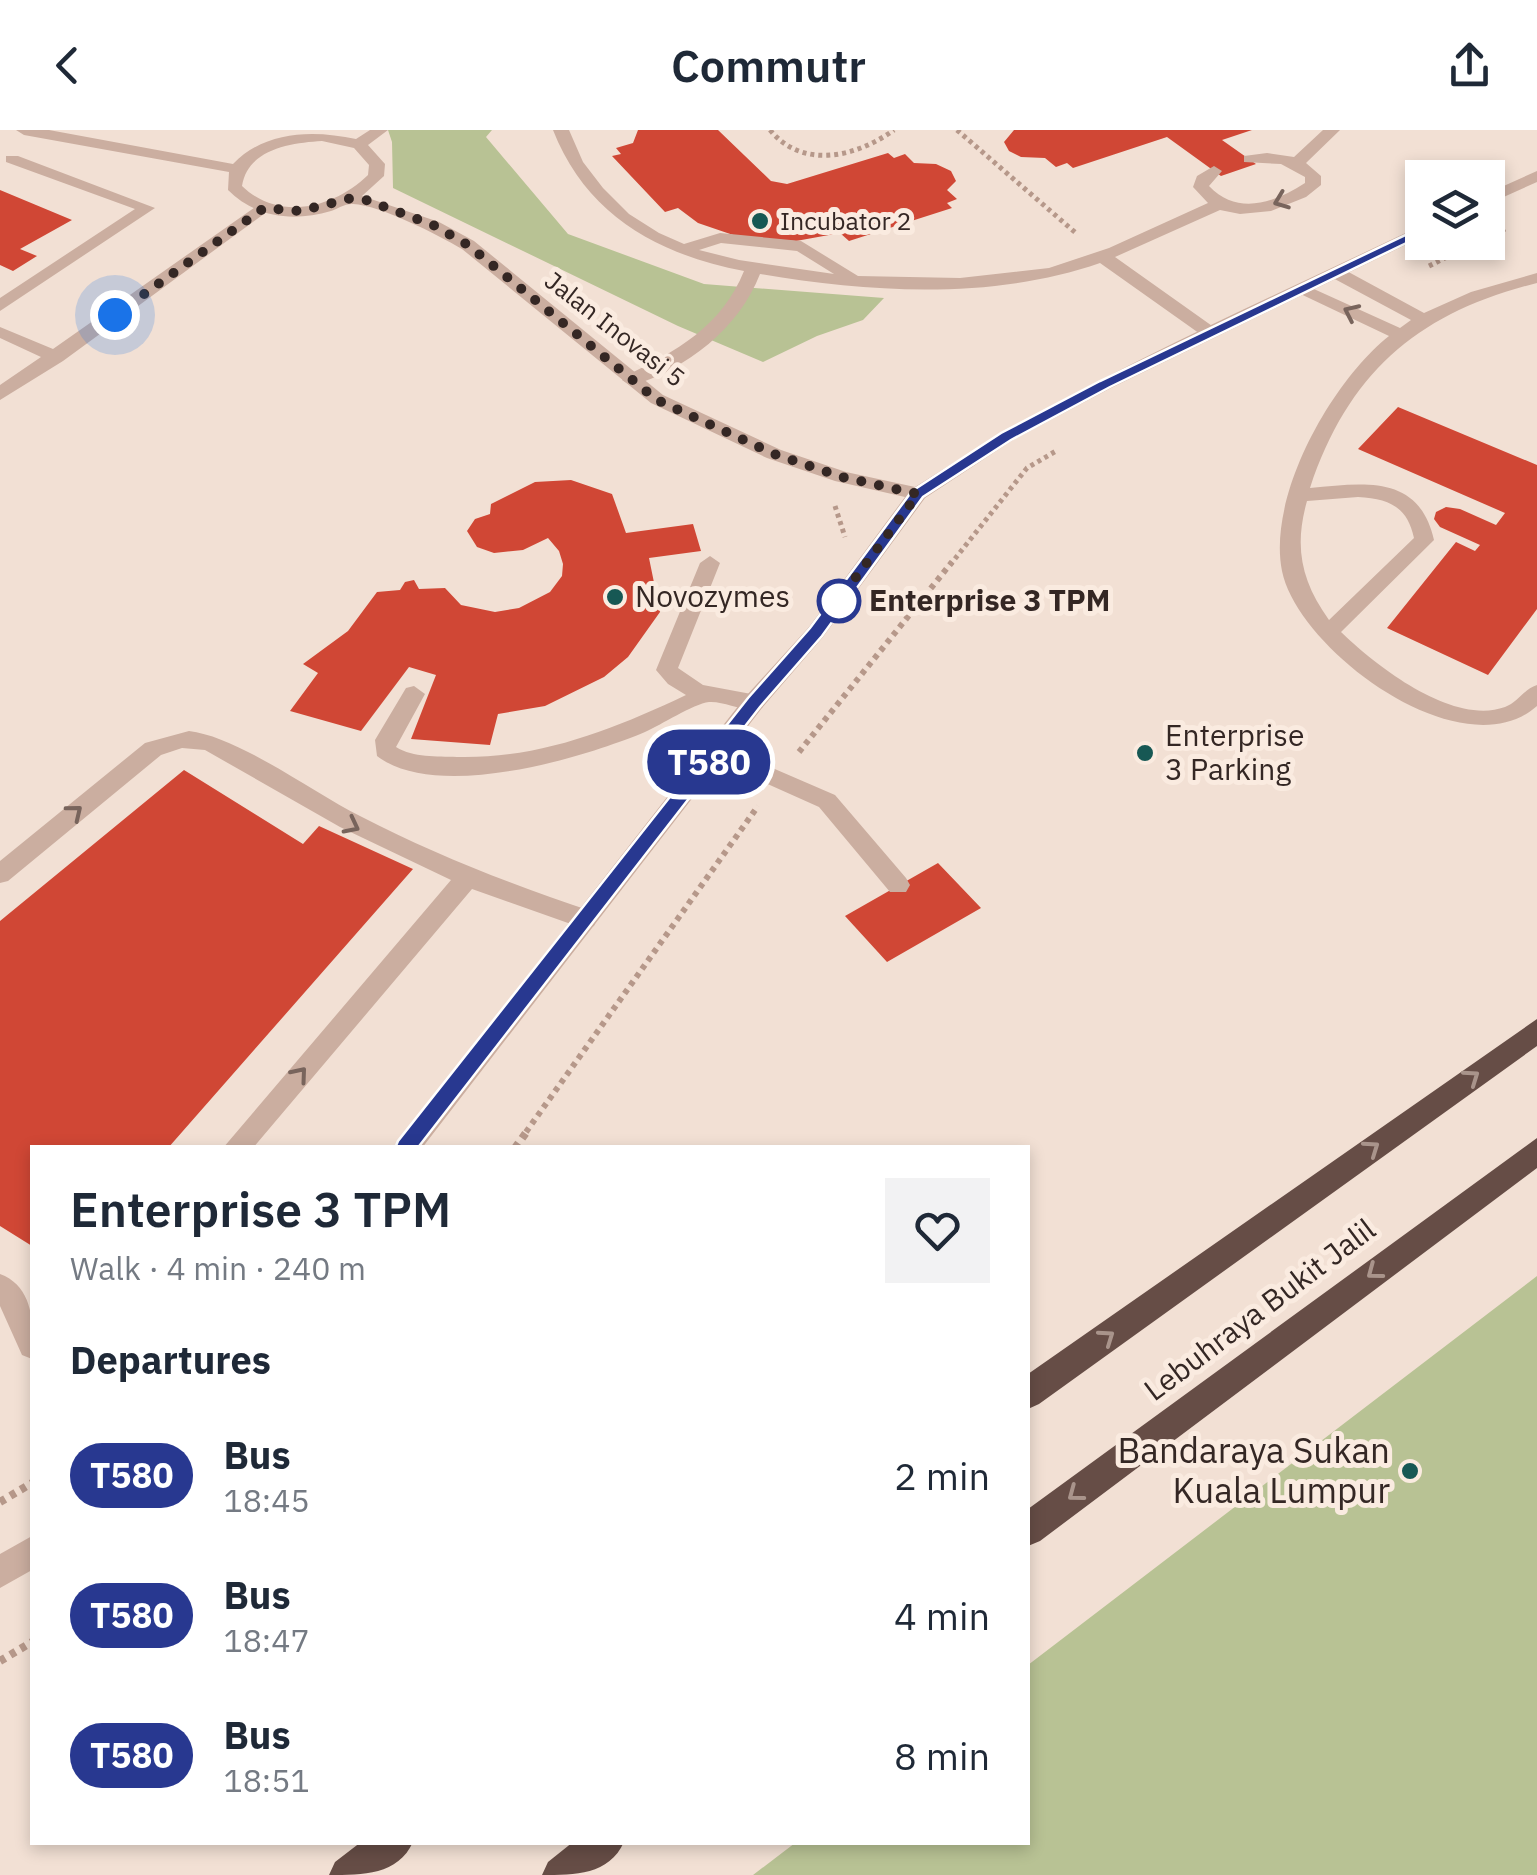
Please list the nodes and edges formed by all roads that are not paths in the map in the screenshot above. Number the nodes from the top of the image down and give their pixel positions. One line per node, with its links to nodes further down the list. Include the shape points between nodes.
1 (24, 130): 9 (street)
2 (380, 130): 5 (street)
3 (561, 130): 17 (street, via 597,193 650,236)
4 (1332, 130): 8 (street)
5 (359, 144): 9 (street, via 300,137 259,150); 13 (street, via 377,164 376,176)
6 (12, 159): 24 (street, via 148,208)
7 (1250, 159): 8 (street)
8 (1296, 163): 14 (street, one-way to 14, via 1312,176 1312,185 1286,202 1250,209)
9 (237, 169): 15 (street, via 234,188)
10 (1214, 171): 14 (street, via 1201,187)
11 (1537, 176): 12 (street)
12 (1505, 190)
13 (352, 198): 15 (street, via 318,209); 30 (street, Jalan Inovasi 5, via 433,225 468,245)
14 (1219, 204): 18 (street)
15 (264, 208): 29 (street)
16 (1405, 239): 20 (street)
17 (681, 250): 19 (street); 22 (street, via 720,238 801,246)
18 (1100, 256): 22 (street, via 1054,272 994,281); 27 (street)
19 (755, 266): 22 (street); 30 (street, via 738,304 702,344)
20 (1337, 273): 23 (street); 25 (street)
21 (1537, 278): 25 (street, via 1489,290)
22 (856, 280)
23 (1299, 289): 27 (street); 28 (street, one-way to 23)
24 (0, 306)
25 (1425, 321): 28 (street)
26 (0, 332): 29 (street)
27 (1209, 332): 32 (street, via 1006,436)
28 (1403, 336): 33 (street, via 1388,345 1328,427)
29 (57, 357): 31 (street)
30 (631, 380): 32 (street, Jalan Inovasi 5, via 657,400 774,454)
31 (0, 394)
32 (918, 494): 39 (street, via 816,632)
33 (1299, 494): 35 (street, via 1289,531 1292,575); 35 (street, via 1379,489 1404,500 1423,521 1424,540)
34 (710, 563): 38 (street, via 667,670)
35 (1328, 634): 36 (street, via 1356,662 1401,690 1474,718 1508,715)
36 (1537, 692)
37 (414, 694): 38 (street, via 384,750 401,760 481,766 572,753)
38 (705, 694): 39 (street)
39 (754, 702): 40 (street)
40 (717, 752): 43 (street, via 828,801); 44 (street)
41 (0, 874): 42 (street, one-way to 42, via 153,748 191,738 346,823)
42 (466, 878): 44 (street); 46 (street, one-way to 42)
43 (898, 885)
44 (585, 918): 47 (street)
45 (1537, 1031): 51 (highway, Lebuhraya Bukit Jalil, one-way to 45)
46 (239, 1145)
47 (408, 1145)
48 (1537, 1151): 52 (highway, Lebuhraya Bukit Jalil, one-way to 52)
49 (0, 1287): 50 (street)
50 (30, 1340)
51 (1030, 1392)
52 (1030, 1528)
53 (30, 1553): 54 (street)
54 (0, 1572)
55 (390, 1845): 57 (highway)
56 (601, 1845): 58 (highway)
57 (348, 1875)
58 (561, 1875)

